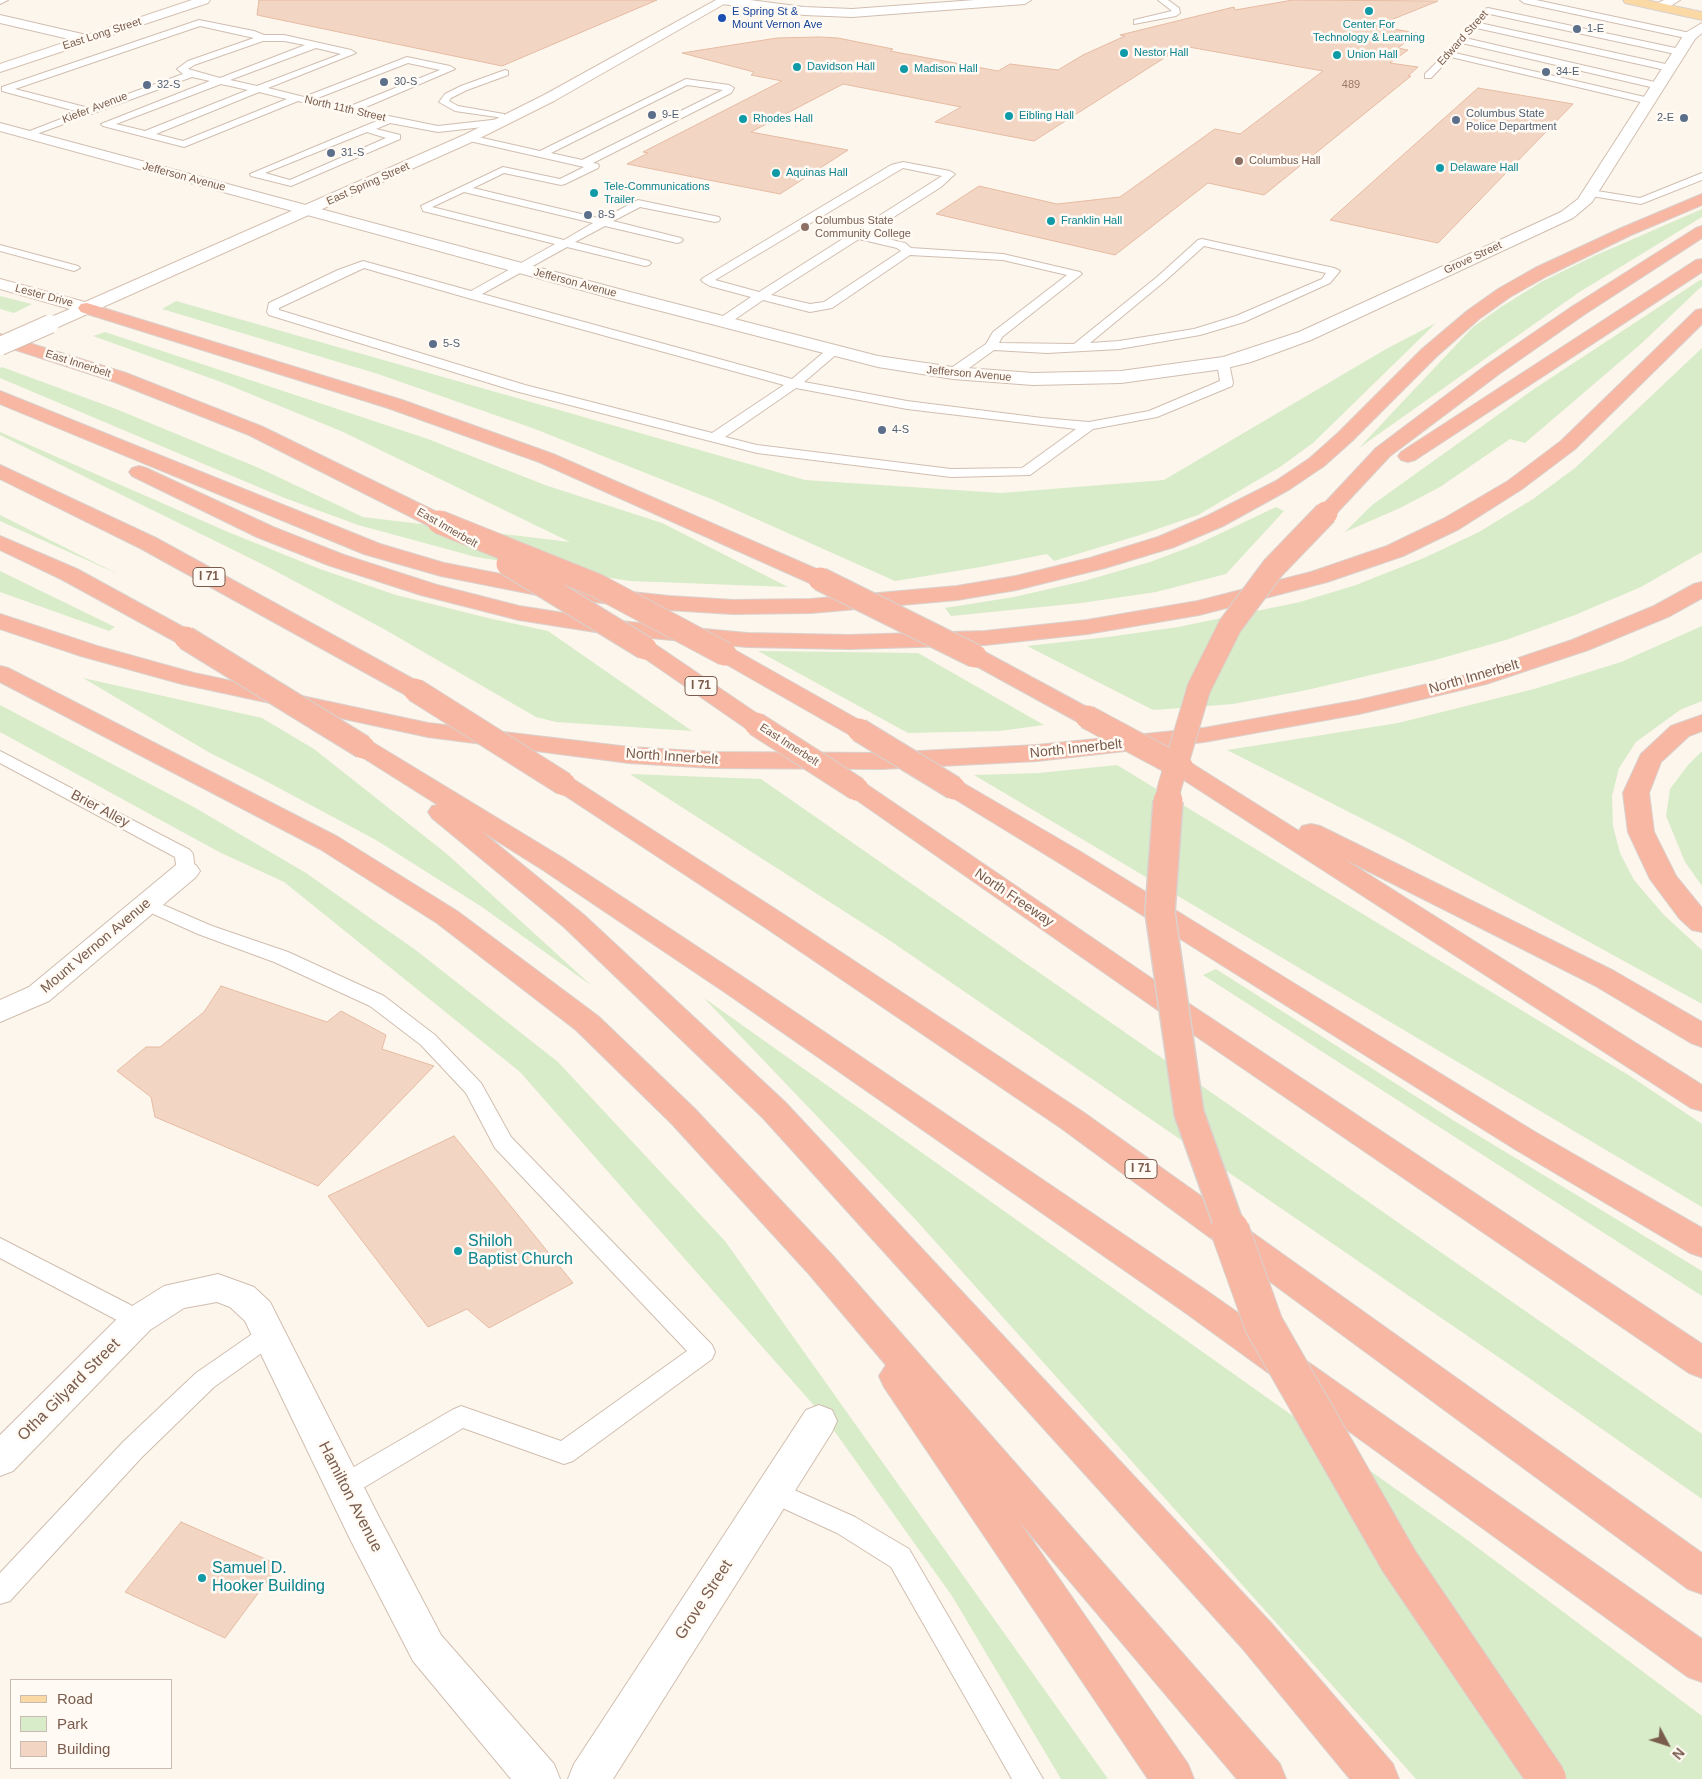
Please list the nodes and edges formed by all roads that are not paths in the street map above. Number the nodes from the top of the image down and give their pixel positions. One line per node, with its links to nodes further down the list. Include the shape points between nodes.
1 (4, 0): 10 (lane)
2 (204, 0): 19 (street, East Long Street)
3 (724, 0): 4 (street, via 852,14); 37 (street, East Spring Street)
4 (1026, 0)
5 (1162, 0): 15 (lane, via 1176,13)
6 (1498, 0): 12 (lane, Edward Street)
7 (1524, 0): 17 (lane)
8 (1629, 0): 11 (main road)
9 (1674, 0): 11 (street)
10 (0, 1)
11 (1660, 7): 13 (main road)
12 (1488, 11): 16 (lane, Edward Street); 22 (lane)
13 (1702, 16)
14 (0, 19): 19 (street)
15 (1138, 22)
16 (1475, 25): 20 (lane, Edward Street); 25 (lane)
17 (1696, 36): 22 (street, Grove Street)
18 (262, 38): 21 (lane, via 284,38); 27 (lane, via 182,69); 35 (lane, via 199,23 5,89)
19 (86, 39): 24 (street, East Long Street)
20 (1461, 40): 23 (lane, Edward Street); 30 (lane)
21 (315, 45): 29 (lane); 31 (lane, via 351,53)
22 (1680, 52): 25 (street, Grove Street)
23 (1449, 54): 28 (lane, Edward Street); 33 (lane)
24 (0, 68)
25 (1670, 68): 30 (street, Grove Street)
26 (505, 73): 37 (lane, via 464,88 448,96 444,102 455,108)
27 (191, 74): 29 (lane, North 11th Street); 35 (lane, Kiefer Avenue)
28 (1428, 76)
29 (221, 81): 31 (lane, North 11th Street); 41 (lane, via 106,124)
30 (1659, 86): 33 (street, Grove Street)
31 (258, 89): 32 (lane, North 11th Street); 41 (lane)
32 (301, 99): 34 (lane, North 11th Street); 34 (lane, via 407,60 450,69); 41 (lane, via 184,144)
33 (1649, 101): 48 (street, Grove Street)
34 (349, 110): 36 (lane, North 11th Street)
35 (88, 111): 40 (lane, Kiefer Avenue)
36 (389, 120): 37 (lane, North 11th Street, via 448,129); 39 (lane)
37 (505, 120): 42 (street, East Spring Street)
38 (0, 127): 40 (street, Jefferson Avenue)
39 (366, 130): 39 (lane, via 354,132 255,174 291,183 396,137)
40 (27, 134): 43 (street, Kiefer Avenue); 50 (street, Jefferson Avenue)
41 (147, 134)
42 (469, 138): 44 (lane); 50 (street, East Spring Street)
43 (0, 144)
44 (541, 154): 45 (lane); 45 (lane, via 686,82 729,88)
45 (584, 163): 47 (lane, via 594,166 561,182 503,170)
46 (1702, 176): 48 (lane, via 1641,201)
47 (463, 188): 52 (lane); 56 (lane, via 426,206 427,209)
48 (1590, 193): 74 (street, Grove Street, via 1576,209 1540,228 1305,336)
49 (1702, 199): 78 (highway, via 1625,232 1504,293 1429,353 1317,462 1283,485 1166,542 1016,583 957,593 811,606 733,607 547,590 441,569 372,549)
50 (307, 211): 62 (street, Jefferson Avenue); 66 (street, East Spring Street)
51 (715, 219): 52 (lane, via 638,203)
52 (604, 222): 55 (lane); 56 (lane)
53 (1702, 231): 82 (highway, via 1492,370 1383,452)
54 (857, 235): 58 (lane, via 901,245); 65 (lane); 65 (lane, via 950,174 903,165 895,167 707,280)
55 (677, 240)
56 (565, 243): 59 (lane); 62 (lane)
57 (0, 248): 61 (lane)
58 (908, 251): 65 (lane, via 828,305 810,308); 71 (lane, via 1003,257 1076,274 997,335)
59 (645, 263)
60 (1702, 264): 82 (highway, via 1435,436)
61 (74, 268)
62 (522, 268): 64 (lane); 68 (street, Jefferson Avenue)
63 (0, 284): 66 (street, Lester Drive)
64 (472, 295): 77 (lane); 80 (lane, via 363,264 272,306 273,312 520,388)
65 (761, 296): 68 (lane)
66 (87, 308): 70 (street, East Spring Street, bridge); 91 (highway, bridge, via 396,404 546,458 820,579 975,656)
67 (1702, 314): 78 (highway, via 1568,445 1515,485 1451,524 1395,551 1320,577 1199,608 1087,627 985,638 849,642 747,640 608,627 510,611 429,590 336,560 265,532 125,466)
68 (724, 321): 73 (street, Jefferson Avenue)
69 (0, 339): 83 (highway, East Innerbelt / I 71, via 119,377 256,431)
70 (0, 346)
71 (991, 346): 72 (lane); 75 (lane)
72 (1076, 348): 72 (lane, via 1119,346 1196,332 1240,319 1326,282 1334,271 1202,242)
73 (834, 350): 75 (street, Jefferson Avenue); 77 (lane)
74 (1223, 363): 76 (street, Grove Street); 79 (lane, via 1227,383 1152,414)
75 (953, 373): 76 (street, Jefferson Avenue, via 1033,379)
76 (1159, 373)
77 (794, 384): 79 (lane, via 907,405); 80 (lane)
78 (7, 400)
79 (1089, 426): 80 (lane, via 1025,472 950,473 757,449)
80 (716, 437)
81 (0, 471): 109 (highway, I 71, bridge, via 148,543 415,690 774,920 1072,1120)
82 (1326, 513): 118 (highway, bridge, via 1273,568 1230,626 1199,688 1169,789 1160,912 1189,1113 1264,1325 1399,1561)
83 (439, 522): 92 (highway, East Innerbelt / I 71, bridge, via 645,648); 99 (highway, bridge, via 596,584 859,730 1524,1140)
84 (0, 542): 89 (highway, bridge, via 69,574 186,638)
85 (1702, 589): 86 (highway, North Innerbelt, via 1662,611 1580,645 1478,679 1359,707 1204,735 1037,753 881,761 712,760 629,755 428,730 190,678)
86 (0, 621)
87 (0, 673): 101 (highway, via 329,843 447,917 587,1023 683,1116)
88 (1702, 722): 95 (highway, via 1680,731 1650,759 1636,793 1640,832 1664,878 1689,912)
89 (363, 747): 111 (highway, via 553,864 736,986 1195,1301); 117 (highway, via 574,922 774,1110 1256,1636)
90 (0, 756): 93 (lane, Brier Alley, via 184,854)
91 (1182, 768): 97 (highway, via 1604,978); 98 (highway)
92 (857, 790): 104 (highway, North Freeway / I 71)
93 (186, 871): 94 (street, Mount Vernon Avenue)
94 (147, 904): 96 (street, Mount Vernon Avenue, via 39,994); 107 (lane, via 205,930 281,957 377,1001 428,1040 474,1088 503,1142 703,1352 564,1454 461,1417)
95 (1702, 923)
96 (0, 1012)
97 (1702, 1036)
98 (1702, 1100)
99 (1702, 1244)
100 (0, 1247): 102 (lane)
101 (821, 1265): 115 (highway); 116 (highway)
102 (138, 1320): 103 (street, Hamilton Avenue, via 176,1296 218,1288 242,1297 258,1312); 106 (street, Otha Gilyard Street)
103 (269, 1335): 107 (street, Hamilton Avenue); 110 (lane, via 198,1386 132,1450)
104 (1702, 1363)
105 (819, 1421): 108 (street, Grove Street)
106 (0, 1460)
107 (344, 1486): 112 (street, Hamilton Avenue, via 427,1648)
108 (774, 1492): 113 (street, Grove Street); 114 (lane, via 846,1525 900,1558)
109 (1702, 1576)
110 (0, 1592)
111 (1702, 1664)
112 (539, 1779)
113 (590, 1779)
114 (1028, 1779)
115 (1173, 1779)
116 (1266, 1779)
117 (1378, 1779)
118 (1547, 1779)

